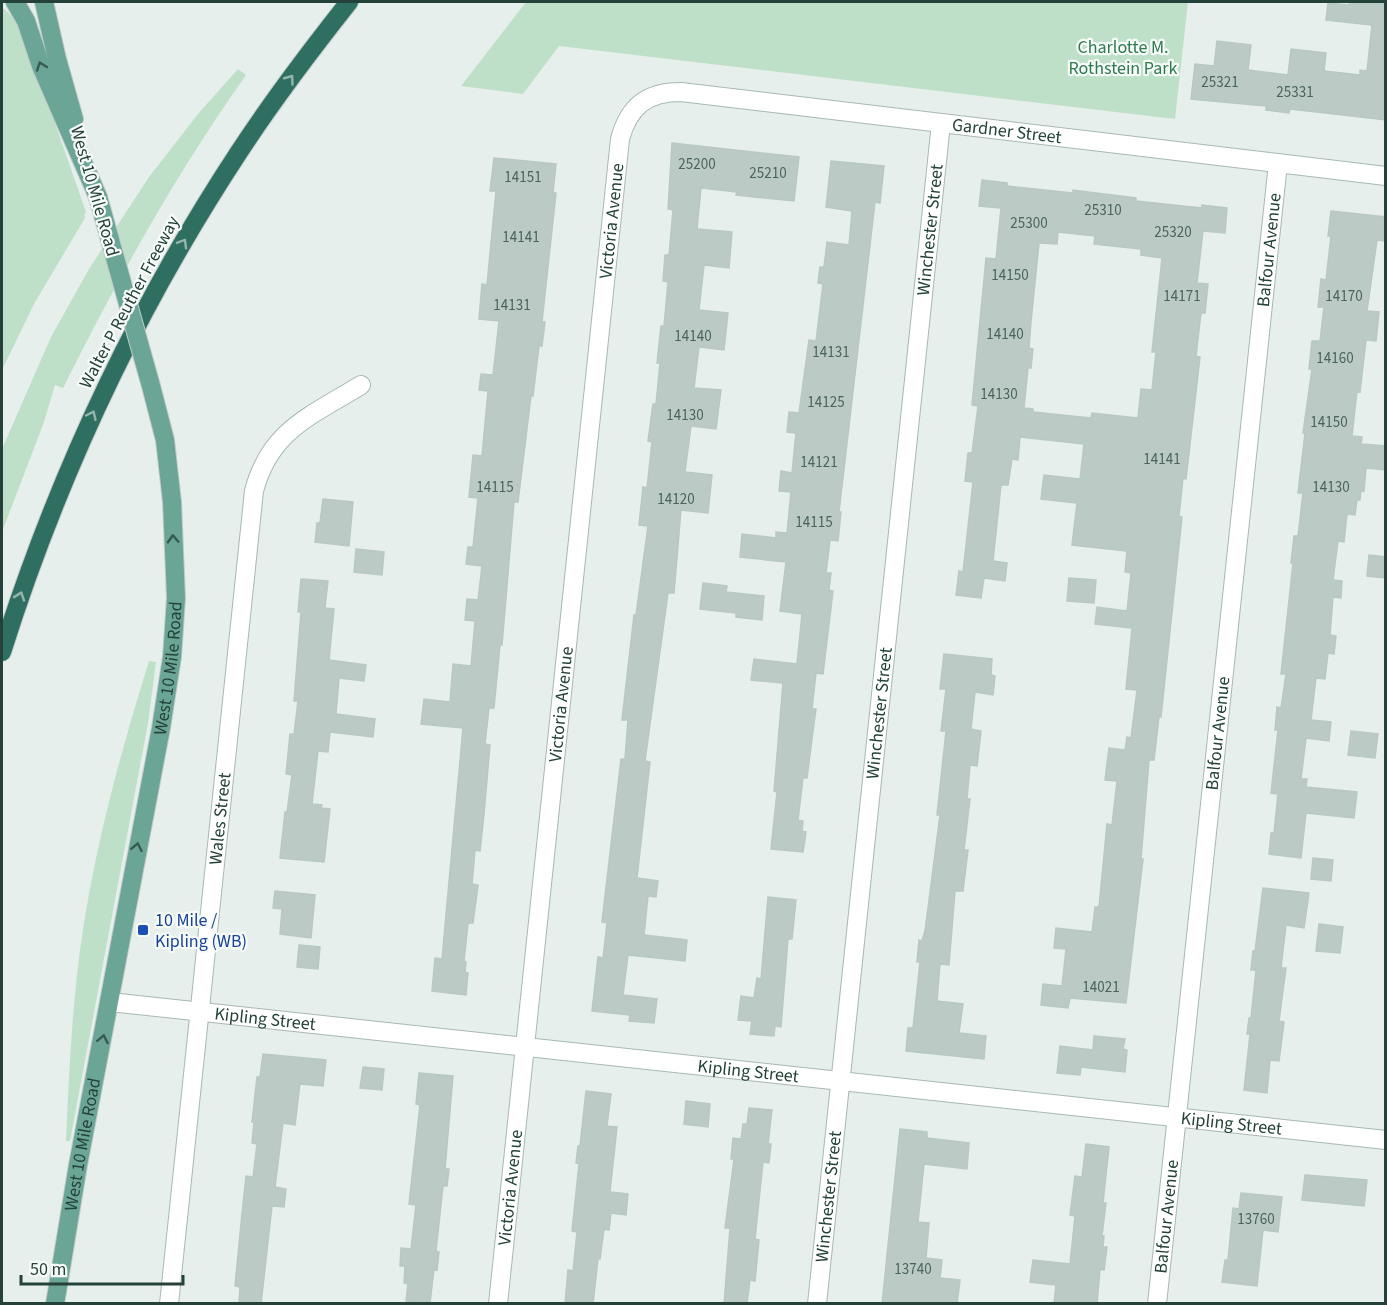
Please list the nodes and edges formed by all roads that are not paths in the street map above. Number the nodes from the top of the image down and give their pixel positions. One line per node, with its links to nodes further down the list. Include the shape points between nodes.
1 (15, 2): 8 (main road, one-way to 1)
2 (44, 2): 8 (main road, West 10 Mile Road)
3 (349, 2): 10 (highway, Walter P Reuther Freeway, one-way to 3, via 57,496 89,422 160,282 278,94)
4 (633, 109): 5 (street, Gardner Street, via 658,94 681,92); 13 (street, Victoria Avenue, via 620,138)
5 (941, 123): 6 (street, Gardner Street); 14 (street, Winchester Street)
6 (1278, 163): 7 (street, Gardner Street); 15 (street, Balfour Avenue)
7 (1386, 176)
8 (98, 197): 11 (main road, West 10 Mile Road, one-way to 8, bridge, via 161,728 176,598 165,440)
9 (361, 385): 12 (street, Wales Street, via 291,429 274,446 258,473)
10 (2, 652)
11 (110, 1002): 12 (street, Kipling Street); 17 (main road, West 10 Mile Road, one-way to 11)
12 (200, 1012): 13 (street, Kipling Street); 18 (street, Wales Street)
13 (524, 1046): 14 (street, Kipling Street); 19 (street, Victoria Avenue)
14 (840, 1080): 15 (street, Kipling Street); 20 (street, Winchester Street)
15 (1177, 1118): 16 (street, Kipling Street); 21 (street, Balfour Avenue)
16 (1386, 1140)
17 (55, 1304)
18 (169, 1304)
19 (498, 1304)
20 (817, 1304)
21 (1157, 1304)

